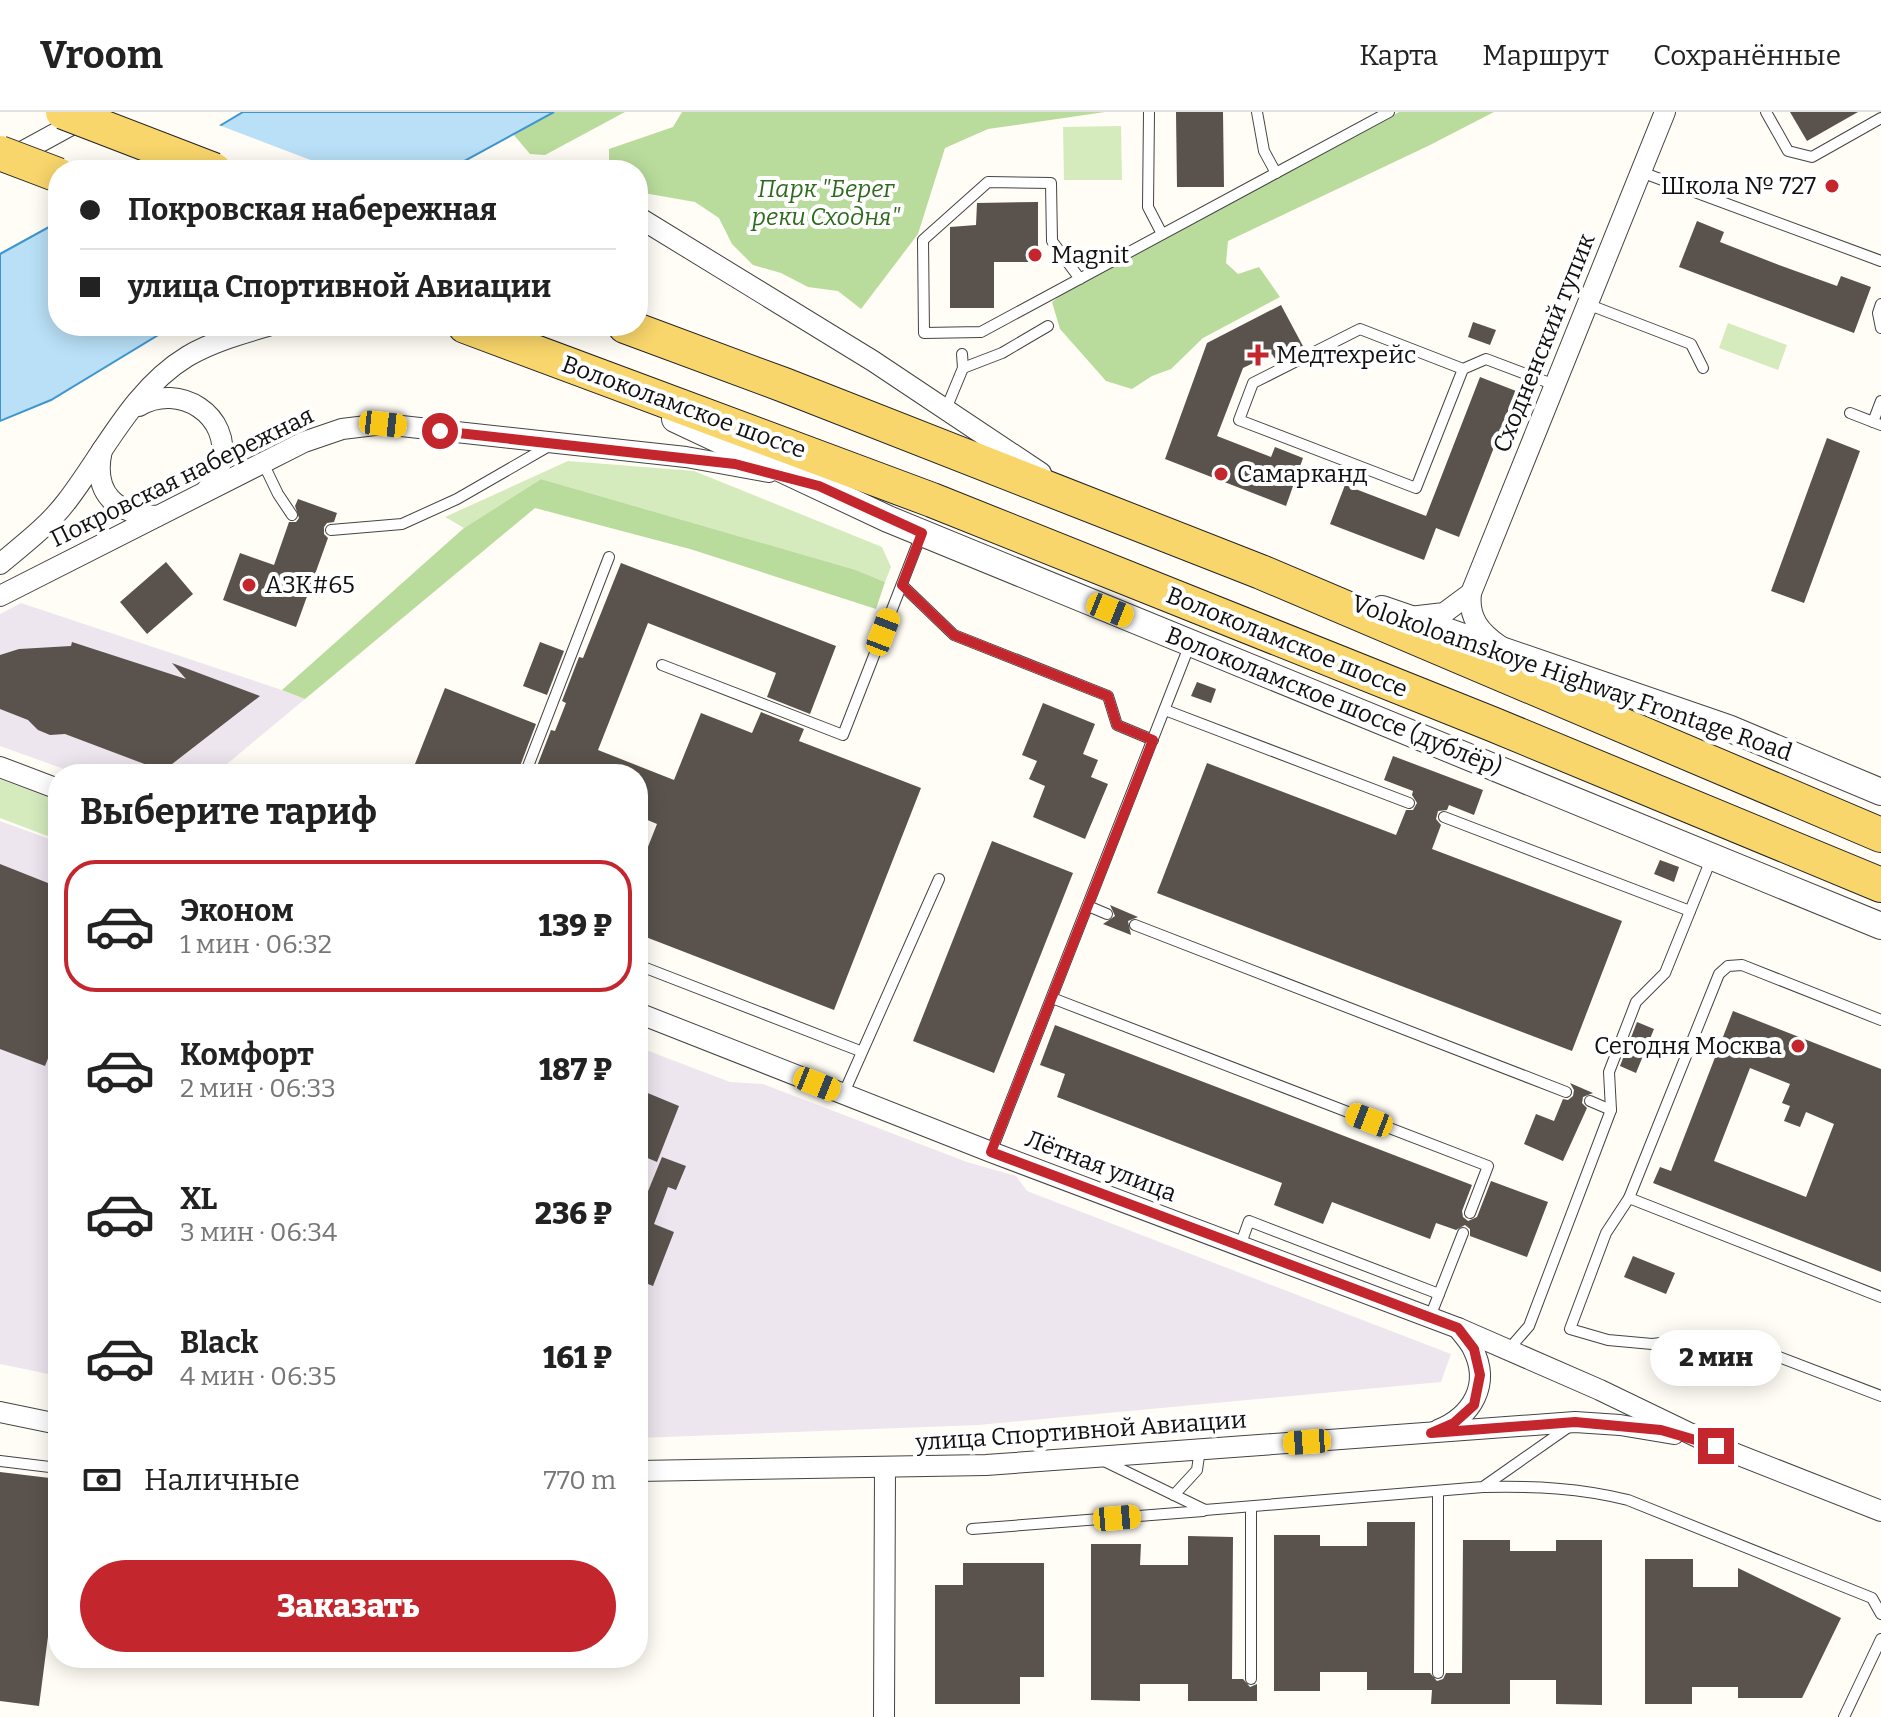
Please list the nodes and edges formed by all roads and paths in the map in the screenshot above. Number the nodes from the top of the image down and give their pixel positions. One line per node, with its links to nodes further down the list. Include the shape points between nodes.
1 (63, 112): 10 (main road, bridge)
2 (95, 112): 11 (street)
3 (1149, 112): 16 (lane, via 1148,207)
4 (1257, 112): 14 (lane, via 1264,151)
5 (1665, 112): 13 (street, Сходненский тупик)
6 (1766, 112): 8 (lane, via 1788,151 1812,157)
7 (1383, 113): 14 (lane)
8 (1881, 118)
9 (0, 153): 12 (main road, bridge)
10 (188, 160)
11 (0, 164)
12 (48, 171)
13 (1641, 172): 17 (lane); 19 (street, Сходненский тупик)
14 (1276, 173): 16 (lane)
15 (648, 223): 33 (street)
16 (1162, 234): 18 (lane)
17 (1881, 261)
18 (1080, 279): 18 (lane, via 981,332 924,333 923,240 988,182 1051,183 1052,241)
19 (1587, 304): 29 (lane, via 1691,344); 31 (street, Сходненский тупик)
20 (1881, 304): 22 (lane)
21 (1048, 326): 28 (lane)
22 (1881, 328)
23 (648, 335): 42 (main road)
24 (233, 336): 34 (street, Покровская набережная, via 187,357)
25 (492, 336): 27 (main road, Волоколамское шоссе)
26 (962, 354): 28 (lane)
27 (572, 366): 40 (street, Волоколамское шоссе (дублёр)); 68 (main road, Волоколамское шоссе, via 932,500)
28 (963, 368): 33 (lane)
29 (1703, 368)
30 (1463, 369): 30 (lane, via 1416,488 1239,420 1253,383 1360,329); 31 (lane, via 1486,359)
31 (1555, 385): 51 (street, Сходненский тупик)
32 (1881, 401): 36 (lane)
33 (946, 409): 42 (street)
34 (132, 410): 38 (street, Покровская набережная); 41 (street, via 146,401 178,398 212,419 222,452)
35 (1850, 413): 36 (lane)
36 (1877, 423)
37 (555, 443): 39 (street, Покровская набережная, via 383,424 342,429); 40 (street, Покровская набережная, via 735,464); 45 (lane, via 402,524)
38 (102, 450): 44 (street, via 100,475 111,500 122,510); 48 (street, Покровская набережная, via 45,527)
39 (263, 463): 41 (street, Покровская набережная); 43 (lane)
40 (819, 486): 46 (street, Волоколамское шоссе (дублёр))
41 (206, 491): 44 (street, Покровская набережная)
42 (1087, 504): 49 (main road)
43 (292, 515)
44 (157, 516): 52 (street, Покровская набережная)
45 (331, 530)
46 (922, 533): 50 (lane); 54 (street, Волоколамское шоссе (дублёр))
47 (609, 557): 59 (lane)
48 (0, 564)
49 (1261, 572): 53 (street, Volokoloamskoye Highway Frontage Road); 65 (main road)
50 (902, 585): 56 (lane, via 843,735); 58 (lane, via 954,635 1108,696 1117,725)
51 (1471, 593): 53 (street, via 1444,613); 55 (street, via 1475,624)
52 (0, 596)
53 (1409, 617): 55 (street, Volokoloamskoye Highway Frontage Road)
54 (1191, 642): 57 (lane); 66 (street, Волоколамское шоссе (дублёр))
55 (1507, 650): 62 (street, Volokoloamskoye Highway Frontage Road, via 1728,728)
56 (662, 665)
57 (1165, 710): 58 (lane); 63 (lane)
58 (1153, 740): 69 (lane)
59 (529, 764)
60 (0, 767): 61 (street)
61 (48, 785)
62 (1881, 792)
63 (1409, 803)
64 (1444, 817): 70 (lane)
65 (1881, 835)
66 (1713, 855): 70 (lane); 73 (street, Волоколамское шоссе (дублёр))
67 (939, 879): 78 (lane)
68 (1881, 885)
69 (1088, 906): 71 (lane); 75 (lane)
70 (1690, 911): 82 (lane, via 1665,973 1636,1002 1609,1072)
71 (1107, 914)
72 (1135, 925): 79 (lane)
73 (1881, 926)
74 (648, 969): 78 (lane)
75 (1052, 998): 83 (lane); 85 (lane, via 1488,1166)
76 (648, 1017): 80 (street, Лётная улица)
77 (1881, 1020): 84 (lane, via 1742,965 1728,966 1713,987)
78 (860, 1051): 80 (lane)
79 (1566, 1092)
80 (843, 1095): 83 (street, Лётная улица)
81 (1590, 1101): 82 (lane)
82 (1611, 1110): 92 (lane, via 1529,1326)
83 (991, 1152): 87 (street, Лётная улица)
84 (1629, 1198): 89 (lane); 93 (lane, via 1606,1233 1570,1329 1652,1344 1724,1336)
85 (1470, 1213)
86 (1463, 1233): 88 (lane)
87 (1240, 1246): 88 (lane, via 1249,1221); 90 (street, Лётная улица)
88 (1439, 1294): 90 (lane)
89 (1881, 1297)
90 (1430, 1317): 91 (street, Лётная улица)
91 (1458, 1328): 92 (street, Лётная улица); 97 (street, via 1474,1349 1480,1375 1474,1405 1454,1423)
92 (1509, 1349): 98 (street, Лётная улица)
93 (1881, 1396)
94 (0, 1412): 95 (street)
95 (48, 1421)
96 (1575, 1422): 97 (street, улица Спортивной Авиации); 98 (street, улица Спортивной Авиации, via 1661,1430); 105 (lane)
97 (1431, 1433): 99 (street, улица Спортивной Авиации)
98 (1716, 1446): 110 (street, Лётная улица)
99 (1200, 1449): 100 (street, улица Спортивной Авиации); 107 (lane, via 1197,1470)
100 (1094, 1457): 103 (street, улица Спортивной Авиации); 107 (lane)
101 (0, 1461): 102 (lane)
102 (48, 1467)
103 (885, 1469): 104 (street, улица Спортивной Авиации); 116 (street)
104 (648, 1471)
105 (1483, 1487): 106 (lane); 112 (lane, via 1551,1487 1628,1500 1872,1598)
106 (1438, 1491): 108 (lane); 114 (lane)
107 (1174, 1495): 109 (lane)
108 (1251, 1507): 109 (lane); 115 (lane)
109 (1205, 1510): 111 (lane)
110 (1881, 1511)
111 (972, 1529)
112 (1881, 1614)
113 (1881, 1639): 117 (lane)
114 (1438, 1673)
115 (1251, 1679)
116 (884, 1717)
117 (1844, 1717)

